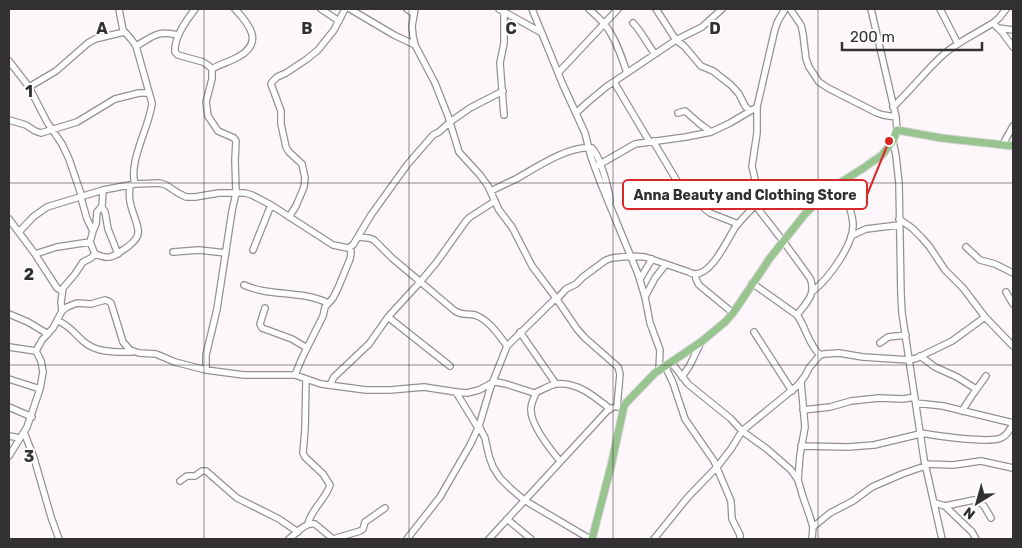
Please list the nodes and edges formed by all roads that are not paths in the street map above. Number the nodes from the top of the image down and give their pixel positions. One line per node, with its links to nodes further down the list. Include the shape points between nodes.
1 (118, 9): 25 (street)
2 (194, 9): 27 (street)
3 (235, 9): 35 (street, via 247,22 252,44 236,58)
4 (322, 9): 20 (street)
5 (345, 9): 20 (street)
6 (350, 9): 30 (street)
7 (407, 9): 19 (street)
8 (532, 9): 26 (street)
9 (589, 9): 21 (street)
10 (618, 9): 21 (street)
11 (656, 9): 28 (street)
12 (722, 9): 28 (street, via 702,27)
13 (785, 9): 42 (street, via 775,29)
14 (790, 9): 48 (street, via 801,25 806,59 819,82 883,116)
15 (871, 9): 43 (street)
16 (940, 9): 29 (street)
17 (1006, 9): 23 (street)
18 (502, 10): 26 (street); 40 (street)
19 (415, 11): 30 (street)
20 (339, 21): 71 (street, via 318,50 271,84 281,110 286,147 302,164 305,178)
21 (603, 23): 36 (street); 37 (street, via 618,48)
22 (632, 23): 33 (street)
23 (996, 26): 24 (street); 29 (street); 32 (street)
24 (1013, 30)
25 (124, 32): 31 (street); 39 (street, via 88,43 56,71)
26 (542, 33): 36 (street)
27 (178, 35): 31 (street, via 159,33); 35 (street, via 176,54 203,62)
28 (676, 40): 33 (street); 44 (street, via 701,66 731,85)
29 (958, 44): 43 (street, via 934,63)
30 (415, 45): 50 (street)
31 (136, 46): 41 (street)
32 (1013, 47)
33 (655, 54): 37 (street)
34 (9, 62): 39 (street)
35 (212, 69): 65 (street, via 207,111 218,131 236,141)
36 (558, 73): 45 (street)
37 (627, 73): 38 (street)
38 (614, 82): 45 (street); 55 (street)
39 (29, 87): 52 (street)
40 (502, 92): 47 (street); 50 (street)
41 (149, 93): 52 (street, via 115,99 77,122); 62 (street, via 152,103)
42 (757, 107): 44 (street); 69 (street, via 752,166 758,193)
43 (893, 107): 48 (street)
44 (750, 111): 54 (street)
45 (576, 113): 59 (street)
46 (678, 113): 54 (street, via 685,111)
47 (504, 115)
48 (896, 117): 53 (street)
49 (9, 120): 52 (street, via 38,133)
50 (450, 122): 64 (street, via 459,152); 78 (street, via 433,135 407,166)
51 (1013, 126): 57 (street)
52 (52, 129): 66 (street, via 69,159)
53 (896, 130): 56 (main road); 57 (main road)
54 (711, 132): 55 (street)
55 (651, 141): 60 (street, via 629,146); 74 (street, via 683,191 710,213)
56 (893, 141): 61 (main road, via 882,155); 73 (street, via 899,183)
57 (1003, 144): 58 (main road)
58 (1013, 146)
59 (588, 147): 60 (street, via 594,150); 64 (street, via 556,157)
60 (597, 166): 89 (street, via 608,191 610,208)
61 (840, 183): 77 (street, via 853,224); 79 (main road, via 817,202)
62 (132, 185): 63 (street); 65 (street, via 159,183 186,197); 88 (street, via 131,206 139,233 134,242)
63 (102, 190): 66 (street); 70 (street)
64 (491, 191): 67 (street)
65 (236, 193): 68 (street, via 252,195); 85 (street)
66 (81, 197): 75 (street); 76 (street, via 40,211)
67 (495, 201): 95 (street, via 466,221); 102 (street, via 532,266)
68 (270, 205): 71 (street); 83 (street)
69 (755, 205): 74 (street); 79 (street)
70 (102, 207): 75 (street, via 97,212); 88 (street)
71 (289, 217): 82 (street, via 333,245)
72 (9, 219): 76 (street)
73 (899, 222): 77 (street, via 866,229); 111 (street, via 921,237); 116 (street, via 901,295)
74 (738, 224): 93 (street, via 716,260 703,272)
75 (93, 231): 80 (street)
76 (19, 232): 86 (street)
77 (851, 236): 99 (street, via 840,259)
78 (358, 237): 82 (street); 95 (street, via 374,240)
79 (783, 241): 96 (main road); 99 (street, via 810,278)
80 (90, 242): 86 (street); 87 (street)
81 (966, 246): 92 (street, via 980,260)
82 (350, 248): 103 (street, via 350,259)
83 (253, 250)
84 (173, 252): 85 (street)
85 (226, 253): 130 (street)
86 (35, 254): 98 (street)
87 (95, 254): 88 (street, via 106,258); 98 (street, via 83,262)
88 (118, 254)
89 (631, 256): 90 (street); 94 (street); 102 (street, via 606,260)
90 (652, 259): 91 (street); 94 (street)
91 (666, 264): 93 (street); 101 (street)
92 (1013, 273)
93 (695, 274): 107 (street, via 699,284)
94 (640, 279): 101 (street)
95 (420, 282): 110 (street); 119 (street, via 461,315 475,316 486,322)
96 (752, 283): 107 (main road); 109 (street)
97 (244, 285): 103 (street)
98 (62, 291): 106 (street)
99 (813, 291): 109 (street)
100 (1006, 292): 104 (street)
101 (645, 297): 129 (street)
102 (556, 298): 113 (street); 148 (street, via 576,329 618,368)
103 (328, 303): 122 (street)
104 (1013, 304)
105 (265, 308): 122 (street, via 260,324 262,328)
106 (62, 311): 112 (street); 124 (street, via 77,303 108,301 123,342)
107 (732, 313): 117 (main road)
108 (9, 314): 115 (street)
109 (797, 315): 125 (street)
110 (388, 317): 128 (street); 139 (street, via 369,344 336,375)
111 (985, 317): 120 (street); 126 (street, via 952,341)
112 (58, 321): 115 (street); 124 (street, via 98,350)
113 (520, 332): 119 (street); 138 (street)
114 (754, 332): 142 (street)
115 (48, 334): 123 (street)
116 (906, 335): 118 (street, via 888,337); 127 (street)
117 (701, 342): 129 (main road); 133 (street)
118 (880, 343)
119 (507, 346): 137 (street)
120 (1013, 346)
121 (9, 347): 123 (street)
122 (307, 348): 131 (street)
123 (36, 352): 140 (street, via 43,372)
124 (134, 352): 130 (street, via 156,354)
125 (820, 355): 127 (street, via 839,353); 136 (street)
126 (920, 356): 127 (street); 141 (street)
127 (909, 360): 146 (street)
128 (450, 366)
129 (665, 366): 133 (street); 148 (main road); 164 (street, via 686,419)
130 (206, 370): 131 (street)
131 (295, 376): 135 (street)
132 (986, 376): 141 (street)
133 (682, 377): 155 (street)
134 (9, 379): 140 (street)
135 (306, 380): 139 (street); 174 (street, via 303,452 330,485)
136 (801, 382): 142 (street); 145 (street)
137 (492, 383): 143 (street, via 467,393); 144 (street, via 500,382); 154 (street)
138 (556, 384): 144 (street); 149 (street, via 581,388)
139 (330, 385): 143 (street, via 366,390 424,387)
140 (40, 389): 152 (street)
141 (976, 389): 151 (street)
142 (792, 391): 145 (street); 155 (street)
143 (456, 392): 154 (street)
144 (536, 393): 162 (street, via 532,416)
145 (802, 398): 150 (street)
146 (915, 400): 150 (street, via 880,398); 151 (street); 157 (street)
147 (9, 407): 152 (street)
148 (620, 407): 149 (street); 183 (main road, via 611,466)
149 (610, 409): 162 (street)
150 (803, 410): 160 (street)
151 (962, 411): 153 (street)
152 (32, 417): 156 (street)
153 (1013, 423): 157 (street, via 1003,438 997,439)
154 (479, 427): 168 (street, via 493,467); 180 (street, via 446,489)
155 (742, 431): 164 (street); 166 (street, via 792,470)
156 (24, 432): 159 (street); 177 (street)
157 (920, 433): 160 (street, via 868,446); 163 (street)
158 (9, 436): 159 (street)
159 (20, 438): 161 (street)
160 (801, 446): 166 (street)
161 (9, 456)
162 (560, 461): 168 (street)
163 (925, 465): 165 (street, via 981,461); 169 (street); 175 (street, via 872,487)
164 (716, 467): 184 (street); 185 (street, via 731,501 732,519)
165 (1013, 468)
166 (798, 480): 175 (street)
167 (180, 482): 176 (street, via 187,476 206,471 237,498)
168 (524, 500): 173 (street); 183 (street)
169 (935, 503): 170 (street); 187 (street)
170 (945, 506): 172 (street, via 978,501); 188 (street)
171 (385, 508): 179 (street, via 365,522 360,531)
172 (991, 518)
173 (507, 519): 181 (street); 182 (street)
174 (308, 524): 176 (street); 179 (street, via 315,524)
175 (813, 527): 186 (street)
176 (298, 532): 178 (street)
177 (58, 539)
178 (289, 539)
179 (333, 539)
180 (407, 539)
181 (489, 539)
182 (531, 539)
183 (591, 539)
184 (654, 539)
185 (740, 539)
186 (812, 539)
187 (942, 539)
188 (976, 539)

